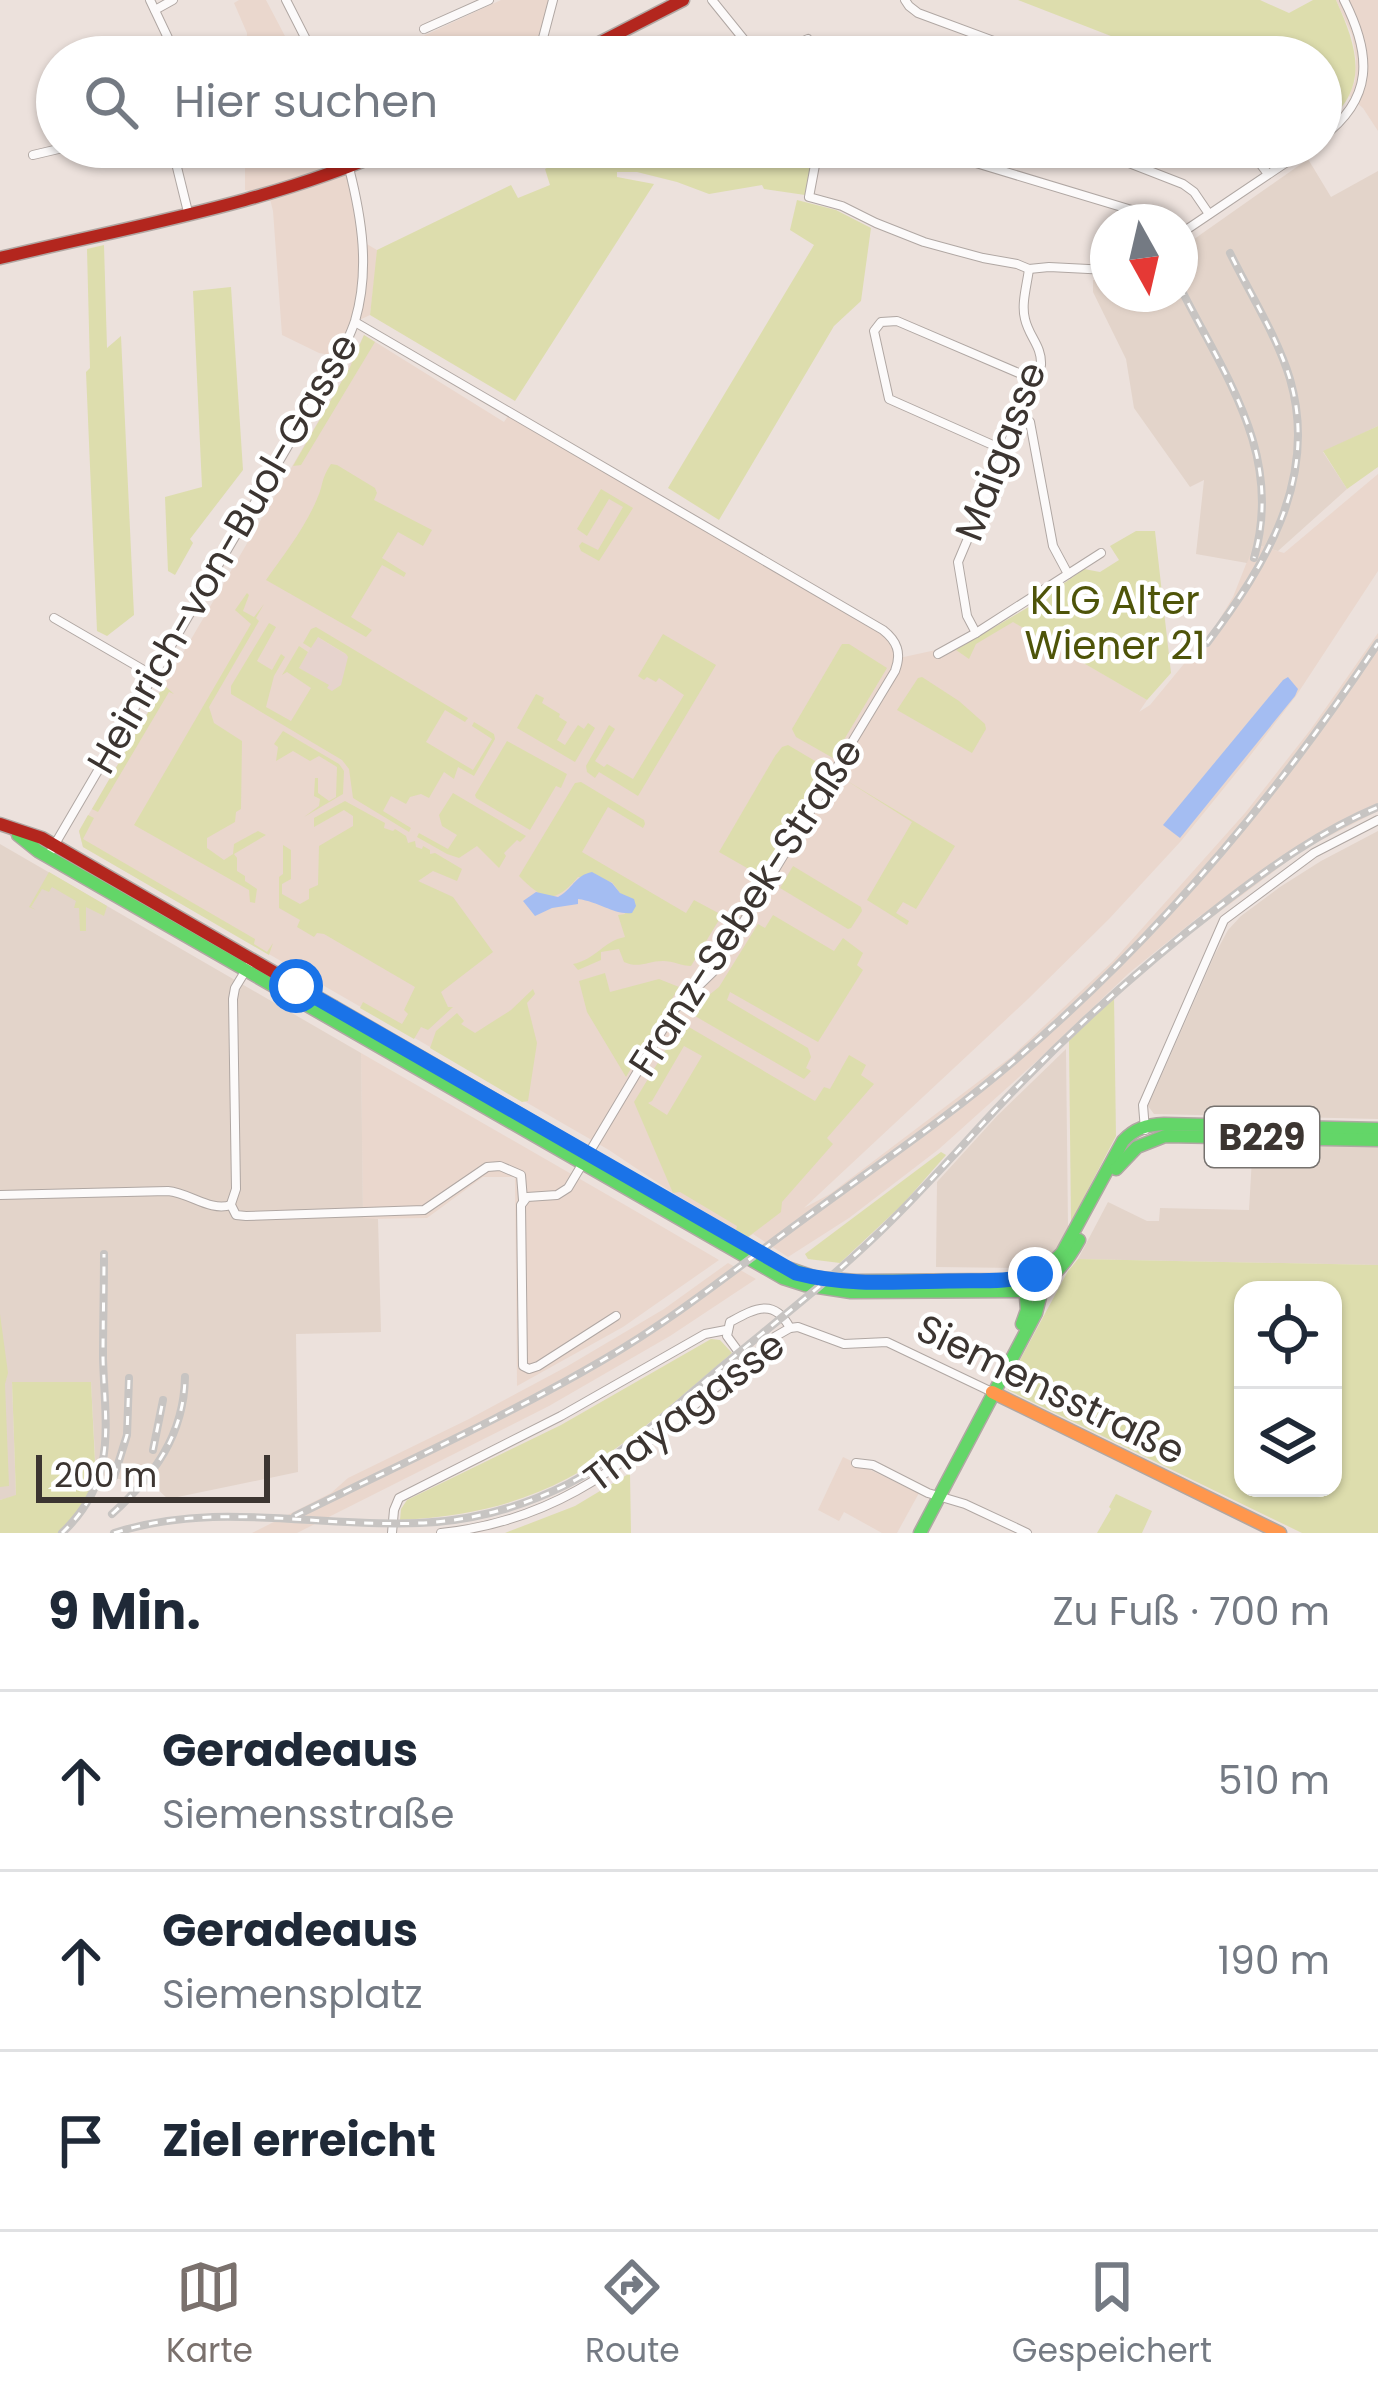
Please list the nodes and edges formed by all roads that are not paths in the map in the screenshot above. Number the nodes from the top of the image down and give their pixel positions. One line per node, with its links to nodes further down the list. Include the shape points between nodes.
1 (173, 0): 9 (street)
2 (286, 0): 12 (street)
3 (489, 0): 10 (street)
4 (553, 0): 13 (street)
5 (683, 0): 14 (main road)
6 (712, 0): 15 (street)
7 (905, 0): 16 (street, via 918,13)
8 (1344, 0): 17 (street, via 1363,47 1363,78)
9 (153, 5): 11 (street)
10 (424, 29)
11 (167, 36)
12 (304, 36)
13 (544, 36)
14 (613, 36)
15 (741, 36)
16 (980, 36)
17 (1342, 120)
18 (36, 154): 19 (street)
19 (33, 155)
20 (177, 168): 29 (street)
21 (814, 168): 33 (street, via 809,197 924,242)
22 (993, 168): 28 (street)
23 (1142, 168): 30 (street, via 1183,184)
24 (1263, 168): 27 (street)
25 (1277, 168): 27 (street)
26 (349, 169): 29 (main road); 35 (street, Heinrich-von-Buol-Gasse, via 364,256)
27 (1268, 174): 30 (street)
28 (1112, 204)
29 (188, 212): 32 (main road)
30 (1209, 214): 31 (street)
31 (1198, 222)
32 (0, 258)
33 (1029, 269): 34 (street); 36 (street, Maigasse, via 1025,322 1041,354)
34 (1090, 269)
35 (355, 322): 44 (street, Heinrich-von-Buol-Gasse); 52 (street, Franz-Sebek-Straße, via 896,644 895,671)
36 (1035, 380): 37 (street, Maigasse); 38 (street, via 897,321 881,322 874,332 889,399)
37 (1022, 413): 38 (street, Maigasse); 40 (street, via 1053,546)
38 (1004, 450): 42 (street, Maigasse, via 958,562)
39 (1101, 553): 40 (street)
40 (1068, 574): 42 (street)
41 (53, 618): 44 (street)
42 (976, 633): 43 (street)
43 (938, 654)
44 (154, 676): 47 (street, Heinrich-von-Buol-Gasse)
45 (1378, 820): 50 (street, via 1314,853 1224,920 1142,1105)
46 (6, 827): 47 (main road)
47 (51, 851): 48 (main road)
48 (248, 965): 52 (main road); 55 (street, via 233,999)
49 (1378, 1130): 50 (main road, B229, via 1164,1124)
50 (1145, 1133): 51 (main road, B229); 56 (main road, via 1134,1130 1123,1141 1062,1253)
51 (1378, 1140)
52 (586, 1160): 54 (street, via 562,1192); 56 (main road, via 818,1284)
53 (0, 1195): 55 (street, via 168,1191 218,1208)
54 (524, 1200): 55 (street, via 521,1175 500,1166 424,1210 246,1216); 57 (street, via 523,1366 538,1366)
55 (231, 1204)
56 (1031, 1281): 62 (main road, via 1037,1309)
57 (616, 1316)
58 (790, 1328): 59 (street, via 760,1307); 60 (street, Thayagasse); 61 (street, Thayagasse)
59 (726, 1330): 61 (street); 65 (street, via 705,1334 399,1498)
60 (859, 1343): 62 (street, Siemensstraße, via 894,1345)
61 (746, 1362): 66 (street, Thayagasse, via 635,1455 574,1494 506,1521)
62 (992, 1392): 64 (main road); 69 (main road, Siemensstraße)
63 (856, 1463): 64 (street)
64 (938, 1497): 67 (main road); 68 (street)
65 (392, 1533)
66 (441, 1533)
67 (920, 1533)
68 (1025, 1533)
69 (1280, 1533)

